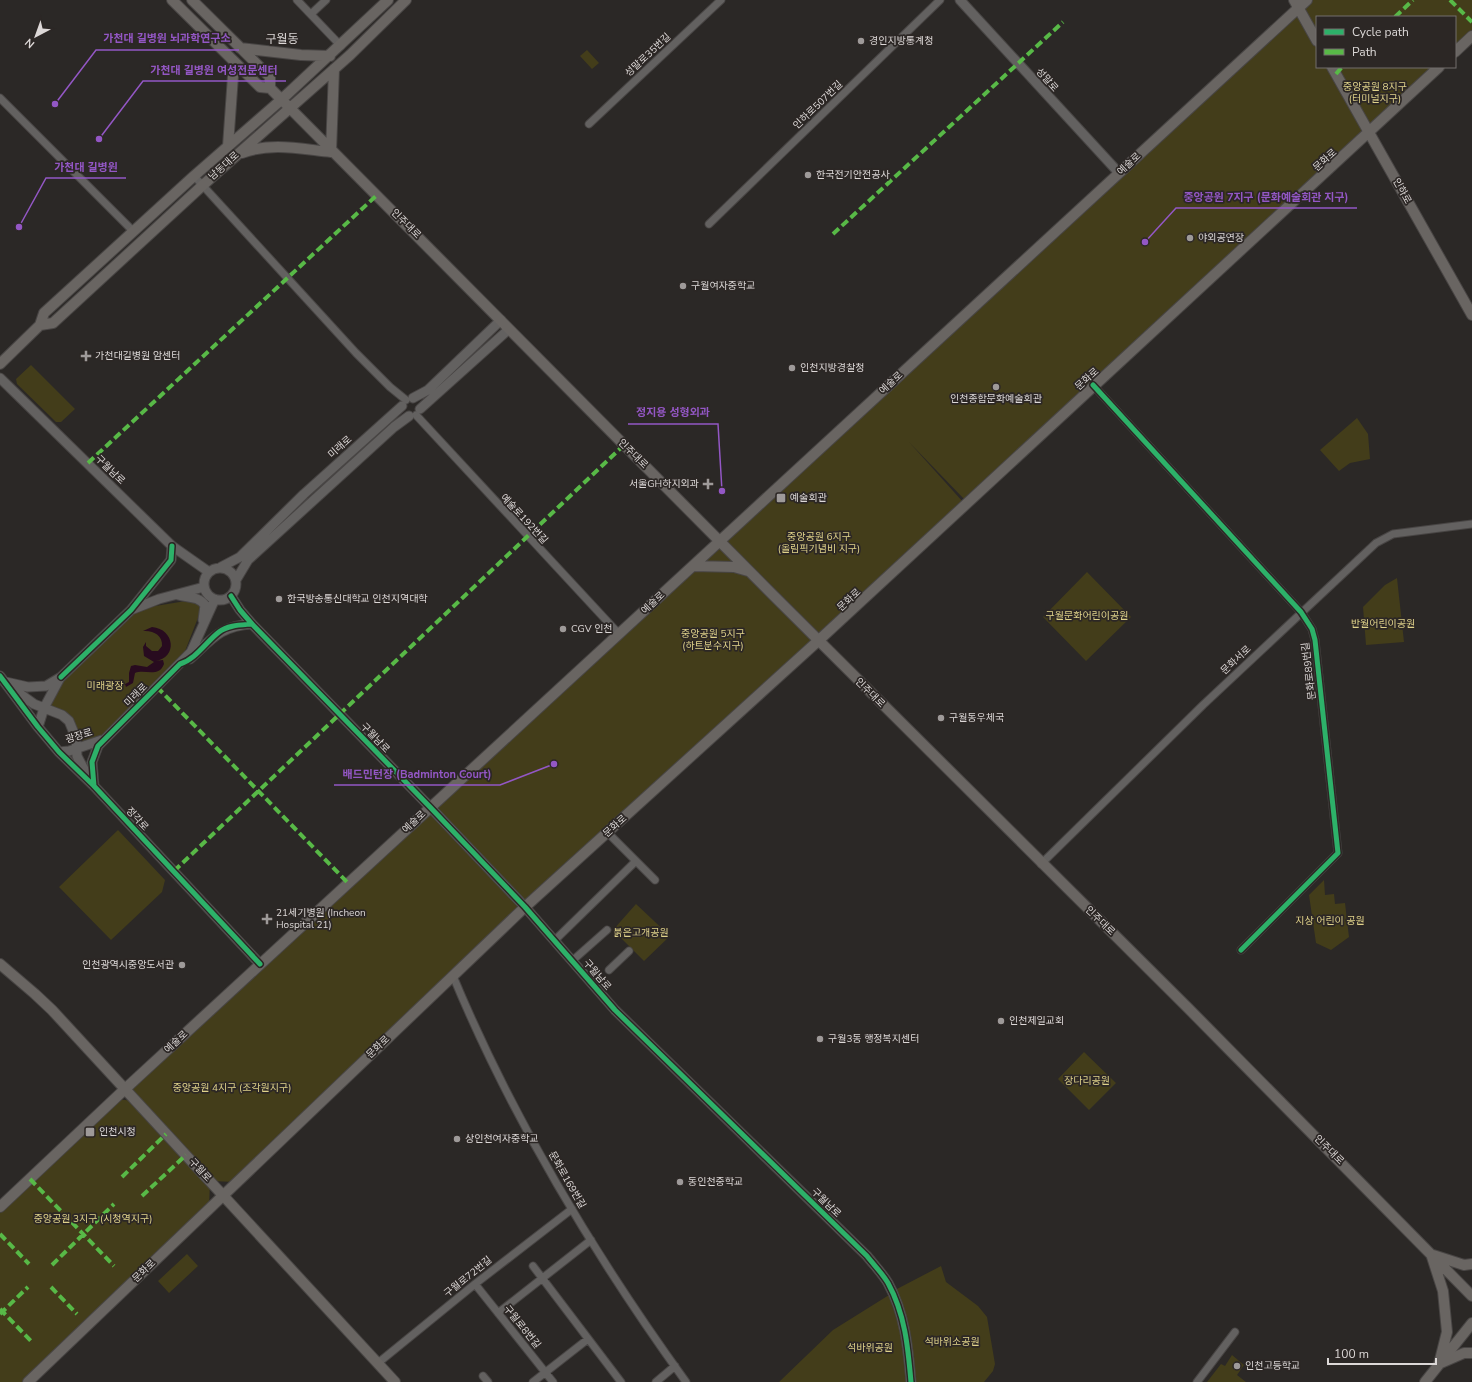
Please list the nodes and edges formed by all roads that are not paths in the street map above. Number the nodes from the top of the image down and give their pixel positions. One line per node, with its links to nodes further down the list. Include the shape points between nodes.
1 (172, 0): 19 (main road, 인주대로)
2 (192, 0): 16 (main road, 인주대로)
3 (297, 0): 12 (street)
4 (326, 0): 12 (street)
5 (388, 0): 15 (main road, 남동대로)
6 (406, 0): 22 (main road, 남동대로)
7 (721, 0): 27 (street, 성말로35번길)
8 (940, 0): 35 (street, 인하로507번길)
9 (960, 0): 32 (street, 성말로)
10 (1307, 0): 11 (main road, 예술로)
11 (1296, 4): 14 (main road); 32 (main road, 예술로)
12 (311, 14): 15 (street)
13 (1472, 36): 17 (main road)
14 (1316, 39)
15 (341, 46): 18 (main road, 남동대로)
16 (240, 48): 18 (main road); 23 (main road, 인주대로, via 270,77)
17 (1456, 51)
18 (330, 56): 25 (main road, 남동대로)
19 (234, 62): 23 (main road, 인주대로, via 260,87); 29 (main road)
20 (1333, 68): 28 (main road, 인하로)
21 (1438, 68): 28 (main road, 문화로)
22 (334, 69): 26 (main road, 남동대로); 30 (main road)
23 (270, 88): 25 (main road, 인주대로)
24 (0, 98): 36 (street)
25 (282, 100): 26 (main road, 인주대로); 29 (main road, 남동대로)
26 (290, 108): 30 (main road, 인주대로); 31 (main road, 남동대로)
27 (589, 124)
28 (1369, 132): 37 (main road, 인하로); 43 (main road, 문화로)
29 (228, 146): 33 (main road, 남동대로)
30 (331, 152): 31 (main road, via 278,147 252,149); 38 (main road, 인주대로)
31 (236, 155): 34 (main road, 남동대로)
32 (1119, 173): 47 (main road, 예술로)
33 (194, 176): 34 (street); 36 (main road, 남동대로)
34 (203, 185): 39 (main road, 남동대로, via 53,323); 44 (street, via 356,353)
35 (709, 224)
36 (133, 231): 39 (main road, 남동대로, via 44,313)
37 (1472, 315)
38 (501, 320): 40 (main road, 인주대로); 44 (street, 미래로, via 428,390)
39 (40, 325): 41 (main road, 남동대로)
40 (509, 329): 45 (street); 47 (main road, 인주대로)
41 (0, 364)
42 (0, 378): 48 (street, 구월남로)
43 (1094, 385): 59 (street, 문화로89번길); 63 (main road, 문화로)
44 (407, 401): 45 (street, via 403,412); 45 (street, via 419,402); 50 (street, 미래로, via 304,494 240,557)
45 (415, 414): 53 (street, via 394,427 248,560); 62 (street, 예술로192번길)
46 (1472, 524): 59 (street, 문화서로, via 1402,532 1385,537 1365,552)
47 (719, 542): 49 (main road, 예술로); 51 (main road, 인주대로)
48 (172, 546): 52 (street, 구월남로); 58 (street, via 171,560)
49 (693, 566): 51 (main road); 62 (main road, 예술로)
50 (221, 567): 52 (street); 53 (street, via 229,570)
51 (748, 571): 63 (main road, 인주대로)
52 (209, 572): 54 (street, via 204,579)
53 (236, 580): 56 (street, via 236,588)
54 (204, 587): 55 (street); 57 (street, via 208,595)
55 (175, 595): 58 (street); 61 (street, via 201,600 205,606)
56 (231, 596): 57 (street, via 224,600); 60 (street, 구월남로)
57 (215, 599): 61 (street, 미래로)
58 (131, 610): 65 (street)
59 (1301, 612): 76 (street, 문화서로); 81 (street, 문화로89번길, via 1312,629 1314,640 1338,853)
60 (252, 624): 64 (street, via 237,625 220,631 188,662); 73 (street, 구월남로)
61 (202, 629): 64 (street, 미래로, via 191,652)
62 (618, 634): 73 (main road, 예술로)
63 (818, 641): 74 (main road, 문화로); 76 (main road, 인주대로)
64 (180, 664): 69 (street, 미래로)
65 (60, 677): 66 (street, via 40,688); 67 (street)
66 (3, 679): 67 (street, 정각로, via 34,704); 68 (street, 정각로)
67 (44, 708): 68 (street); 70 (street, 정각로, via 62,715 69,721 76,738)
68 (38, 728): 71 (street, 정각로)
69 (104, 739): 70 (street, 광장로); 72 (street, via 93,754)
70 (76, 749): 71 (street, 광장로); 72 (street, 정각로, via 83,768)
71 (59, 752): 72 (street, 정각로)
72 (94, 786): 85 (street, 정각로)
73 (430, 807): 78 (street, 구월남로); 85 (main road, 예술로)
74 (608, 833): 75 (street); 78 (main road, 문화로)
75 (636, 861): 77 (street); 80 (street)
76 (1041, 864): 93 (main road, 인주대로, via 1205,1025)
77 (655, 880)
78 (525, 907): 80 (street, 구월남로); 87 (main road, 문화로)
79 (607, 930): 83 (street)
80 (554, 941): 83 (street, 구월남로)
81 (1241, 950)
82 (629, 951): 86 (street)
83 (572, 961): 115 (street, 구월남로, via 615,1010 867,1256 887,1282 898,1308 908,1342)
84 (0, 964): 88 (main road, 구월로, via 41,999)
85 (260, 964): 88 (main road, 예술로)
86 (609, 970)
87 (453, 976): 89 (main road, 문화로); 91 (street, 문화로169번길, via 529,1133)
88 (125, 1089): 89 (main road, 구월로); 90 (main road, 예술로)
89 (223, 1195): 104 (main road, 구월로); 108 (main road, 문화로)
90 (0, 1207)
91 (572, 1209): 92 (street, 문화로169번길); 97 (street, 구월로72번길)
92 (591, 1240): 96 (street); 106 (street, 문화로169번길)
93 (1431, 1255): 94 (main road, via 1464,1265); 98 (main road, 인주대로); 105 (main road, via 1443,1291 1447,1332)
94 (1472, 1264)
95 (533, 1266): 96 (street)
96 (542, 1278): 99 (street); 102 (street)
97 (475, 1284): 99 (street, 구월로8번길); 104 (street, 구월로72번길)
98 (1472, 1296)
99 (498, 1313): 107 (street, 구월로8번길)
100 (1472, 1323): 105 (main road)
101 (1235, 1332): 116 (street)
102 (588, 1339): 107 (street); 112 (street)
103 (1472, 1353): 105 (main road, via 1464,1353)
104 (378, 1363): 109 (main road, 구월로)
105 (1440, 1364): 117 (main road)
106 (675, 1366): 113 (street); 114 (street, 문화로169번길)
107 (545, 1372): 110 (street); 111 (street, 구월로8번길)
108 (28, 1382)
109 (396, 1382)
110 (533, 1382)
111 (553, 1382)
112 (621, 1382)
113 (656, 1382)
114 (686, 1382)
115 (911, 1382)
116 (1197, 1382)
117 (1426, 1382)

